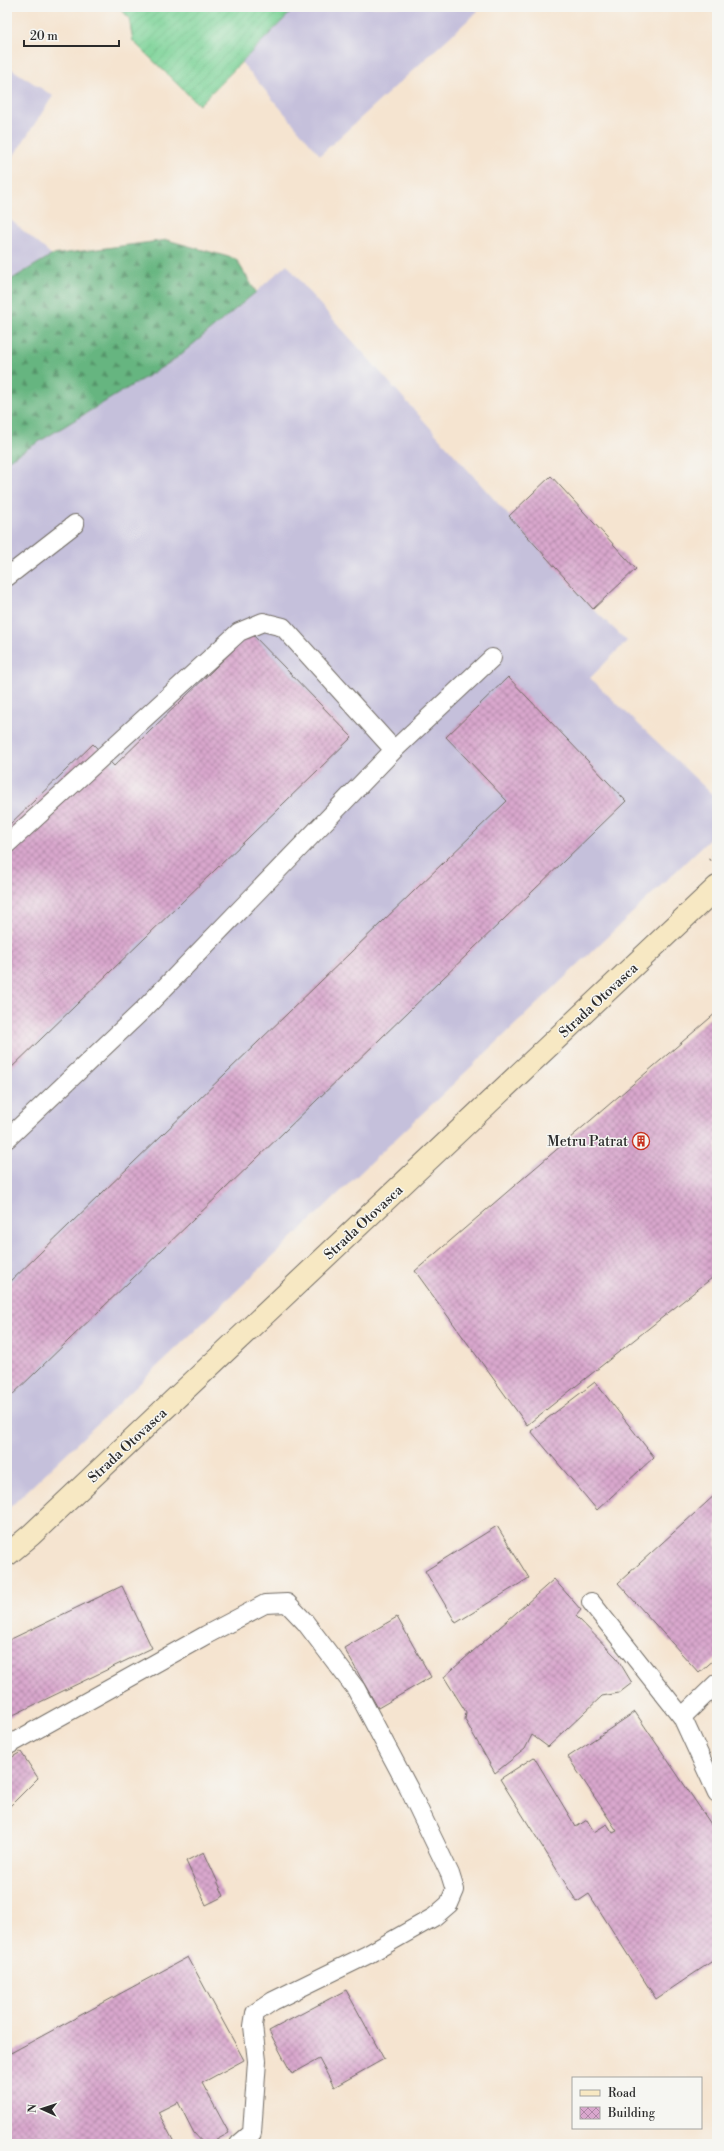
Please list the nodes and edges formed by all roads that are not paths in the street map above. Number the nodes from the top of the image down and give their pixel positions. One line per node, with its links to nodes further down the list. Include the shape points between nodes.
1 (75, 524): 2 (lane)
2 (7, 577)
3 (492, 658): 4 (lane)
4 (394, 750): 5 (lane, via 283,627 263,622 239,632); 7 (lane, via 144,1010)
5 (7, 844)
6 (717, 887): 8 (street, Strada Otovasca, via 37,1530)
7 (7, 1139)
8 (7, 1555)
9 (591, 1602): 11 (lane)
10 (717, 1683): 11 (lane)
11 (682, 1717): 13 (lane)
12 (7, 1746): 14 (lane, via 265,1604 287,1603 305,1622 356,1689 413,1796 455,1890 449,1904 434,1917 367,1955 273,2001 255,2013 258,2061 252,2133)
13 (717, 1793)
14 (239, 2144)

